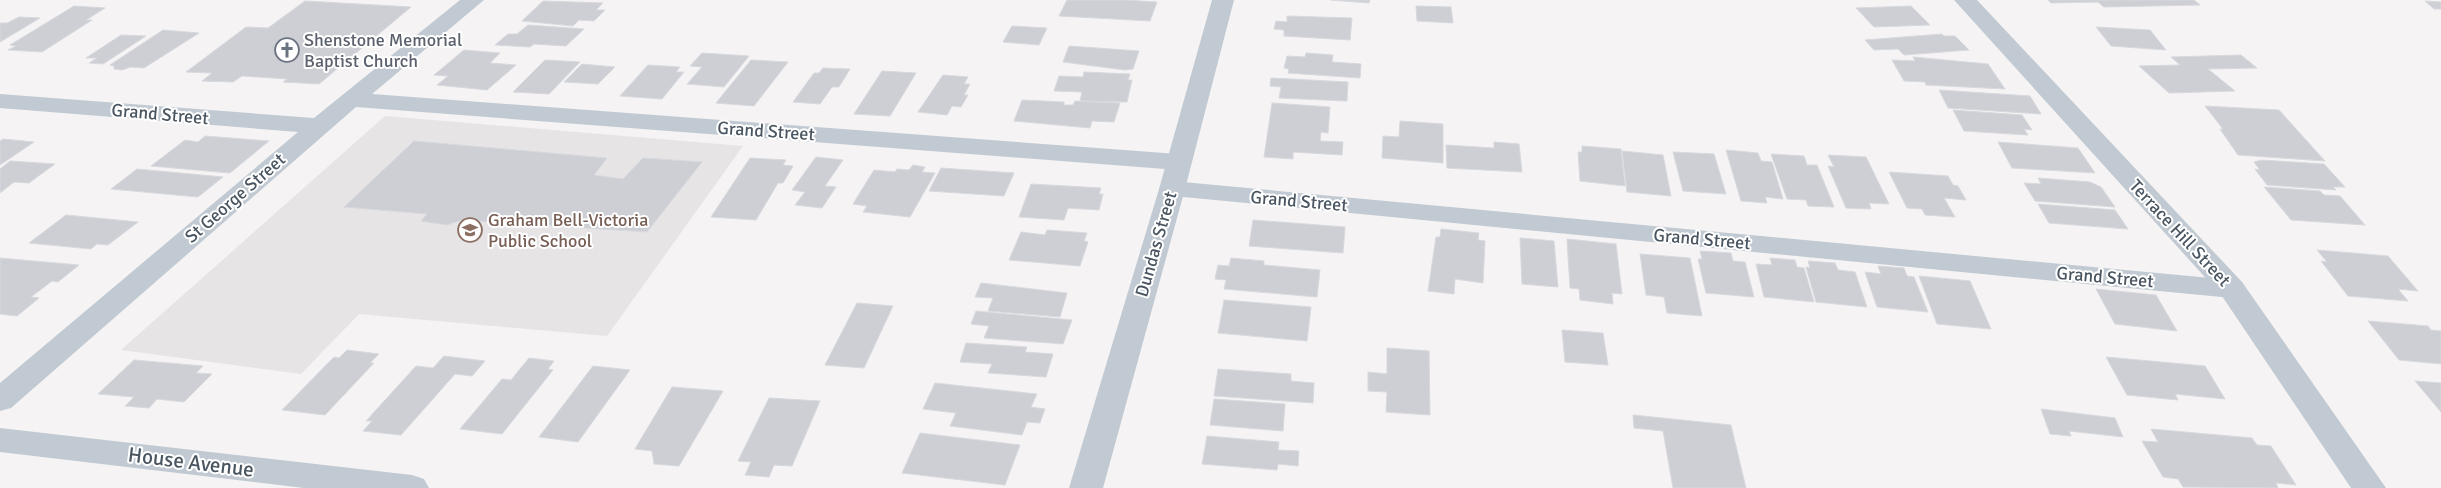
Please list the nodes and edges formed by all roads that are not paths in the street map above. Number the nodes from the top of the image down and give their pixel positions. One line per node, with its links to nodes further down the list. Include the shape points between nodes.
1 (473, 0): 4 (street, St George Street)
2 (1223, 0): 7 (street, Dundas Street)
3 (1965, 0): 8 (street, Terrace Hill Street)
4 (353, 100): 6 (street, St George Street); 7 (street, Grand Street)
5 (0, 101): 6 (street, Grand Street)
6 (319, 126): 9 (street, St George Street)
7 (1175, 176): 8 (street, Grand Street); 12 (street, Dundas Street)
8 (2232, 289): 13 (street, Terrace Hill Street)
9 (0, 400)
10 (0, 440): 11 (street, House Avenue)
11 (412, 488)
12 (1086, 488)
13 (2369, 488)

